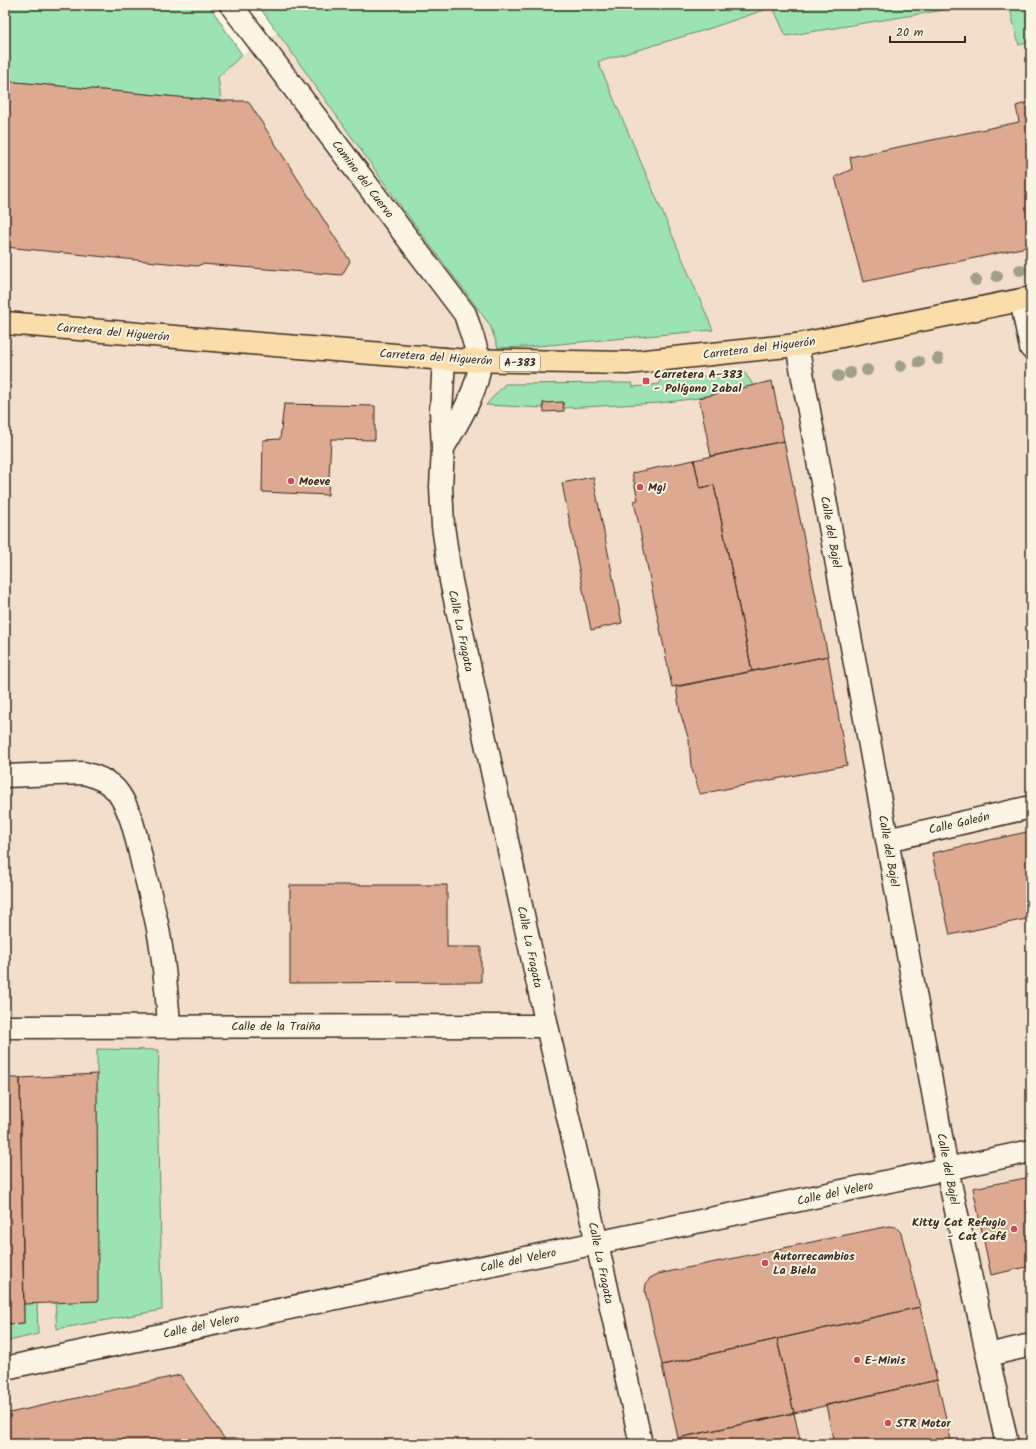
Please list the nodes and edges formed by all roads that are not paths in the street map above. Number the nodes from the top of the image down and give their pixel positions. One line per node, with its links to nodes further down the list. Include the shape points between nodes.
1 (231, 5): 7 (street, Camino del Cuervo, via 465,314)
2 (1026, 299): 4 (main road, Carretera del Higuerón / A-383); 5 (street)
3 (5, 324): 6 (main road, Carretera del Higuerón / A-383)
4 (797, 345): 7 (main road, Carretera del Higuerón / A-383, via 627,363); 11 (street, Calle del Bajel)
5 (1031, 348)
6 (444, 359): 7 (main road, Carretera del Higuerón / A-383); 8 (street, Calle La Fragata, via 441,411)
7 (479, 361): 8 (street, Calle La Fragata, via 478,375 470,397)
8 (443, 448): 13 (street, Calle La Fragata, via 440,487 442,526 451,581)
9 (5, 776): 12 (street, via 83,773 93,775 119,794 136,835 158,929)
10 (1031, 807): 11 (street, Calle Galeón)
11 (887, 840): 16 (street, Calle del Bajel)
12 (169, 1026): 13 (street, Calle de la Traiña); 14 (street, Calle de la Traiña)
13 (547, 1026): 17 (street, Calle La Fragata)
14 (5, 1027)
15 (1031, 1151): 16 (street, Calle del Velero)
16 (947, 1169): 17 (street, Calle del Velero); 19 (street, Calle del Bajel)
17 (597, 1243): 20 (street, Calle del Velero); 21 (street, Calle La Fragata)
18 (1031, 1345): 19 (street)
19 (988, 1355): 22 (street, Calle del Bajel)
20 (5, 1368)
21 (641, 1444)
22 (1007, 1444)

